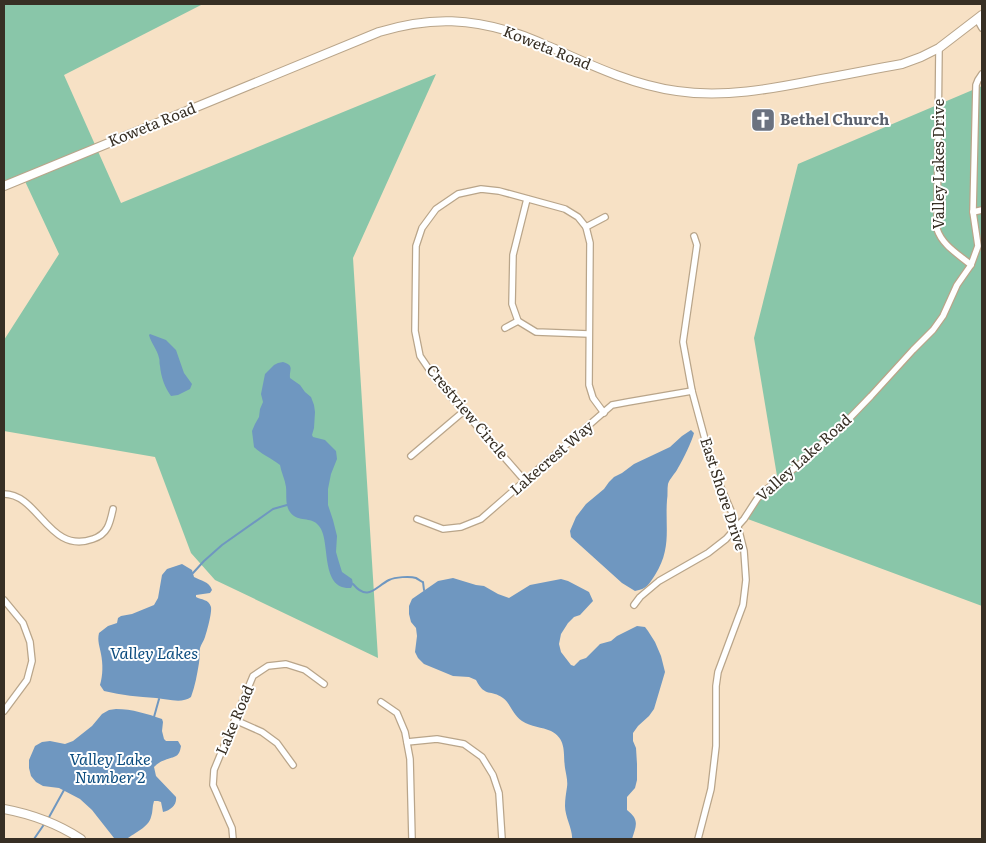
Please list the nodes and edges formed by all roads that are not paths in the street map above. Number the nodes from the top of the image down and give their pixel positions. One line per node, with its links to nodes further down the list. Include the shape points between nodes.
1 (980, 17): 2 (street); 3 (street, Koweta Road)
2 (982, 28)
3 (939, 48): 5 (street, Koweta Road, via 902,64 781,87 695,93 629,80 497,27 456,21 414,23 379,32); 12 (street, Valley Lakes Drive, via 937,229 943,242)
4 (982, 74): 8 (street, Valley Lake Road, via 976,85)
5 (4, 186)
6 (527, 199): 10 (street, Crestview Circle, via 565,209); 13 (street, via 512,254 512,304); 17 (street, Crestview Circle, via 499,191 458,194 436,209 422,228 416,246 415,331 420,356)
7 (982, 210): 8 (street)
8 (974, 212): 12 (street, Valley Lake Road, via 978,246)
9 (605, 217): 10 (street)
10 (586, 227): 15 (street, via 590,243)
11 (694, 236): 16 (street, East Shore Drive, via 698,245 683,342)
12 (971, 265): 24 (street, Valley Lake Road, via 933,330 842,426 800,464 762,492)
13 (518, 320): 14 (street); 15 (street, via 536,332)
14 (505, 328)
15 (589, 334): 18 (street, via 589,385 593,398)
16 (692, 391): 18 (street, Lakecrest Way, via 612,406); 24 (street, East Shore Drive, via 712,469)
17 (464, 411): 19 (street); 20 (street, Crestview Circle)
18 (604, 413): 20 (street, Lakecrest Way)
19 (411, 456)
20 (525, 481): 23 (street, Lakecrest Way, via 481,519 461,527 442,529)
21 (4, 494): 22 (street, via 21,499 52,530 69,540 86,542 99,537 110,526)
22 (113, 509)
23 (417, 519)
24 (738, 527): 26 (street, Valley Lake Road, via 708,553 659,581); 38 (street, East Shore Drive, via 746,580 743,605 718,672 711,789)
25 (4, 600): 29 (street, via 23,623 32,661 27,680)
26 (634, 605)
27 (324, 684): 30 (street, Lake Road, via 305,670 286,664 268,666 253,676)
28 (381, 702): 31 (street, via 397,713)
29 (4, 711)
30 (235, 720): 32 (street, via 277,743); 35 (street, Lake Road, via 214,770 213,785 232,828)
31 (407, 742): 36 (street); 37 (street, via 437,739 464,744 482,757 499,793)
32 (293, 766)
33 (4, 809): 34 (street, via 33,816)
34 (82, 839)
35 (233, 839)
36 (412, 839)
37 (502, 839)
38 (698, 839)

